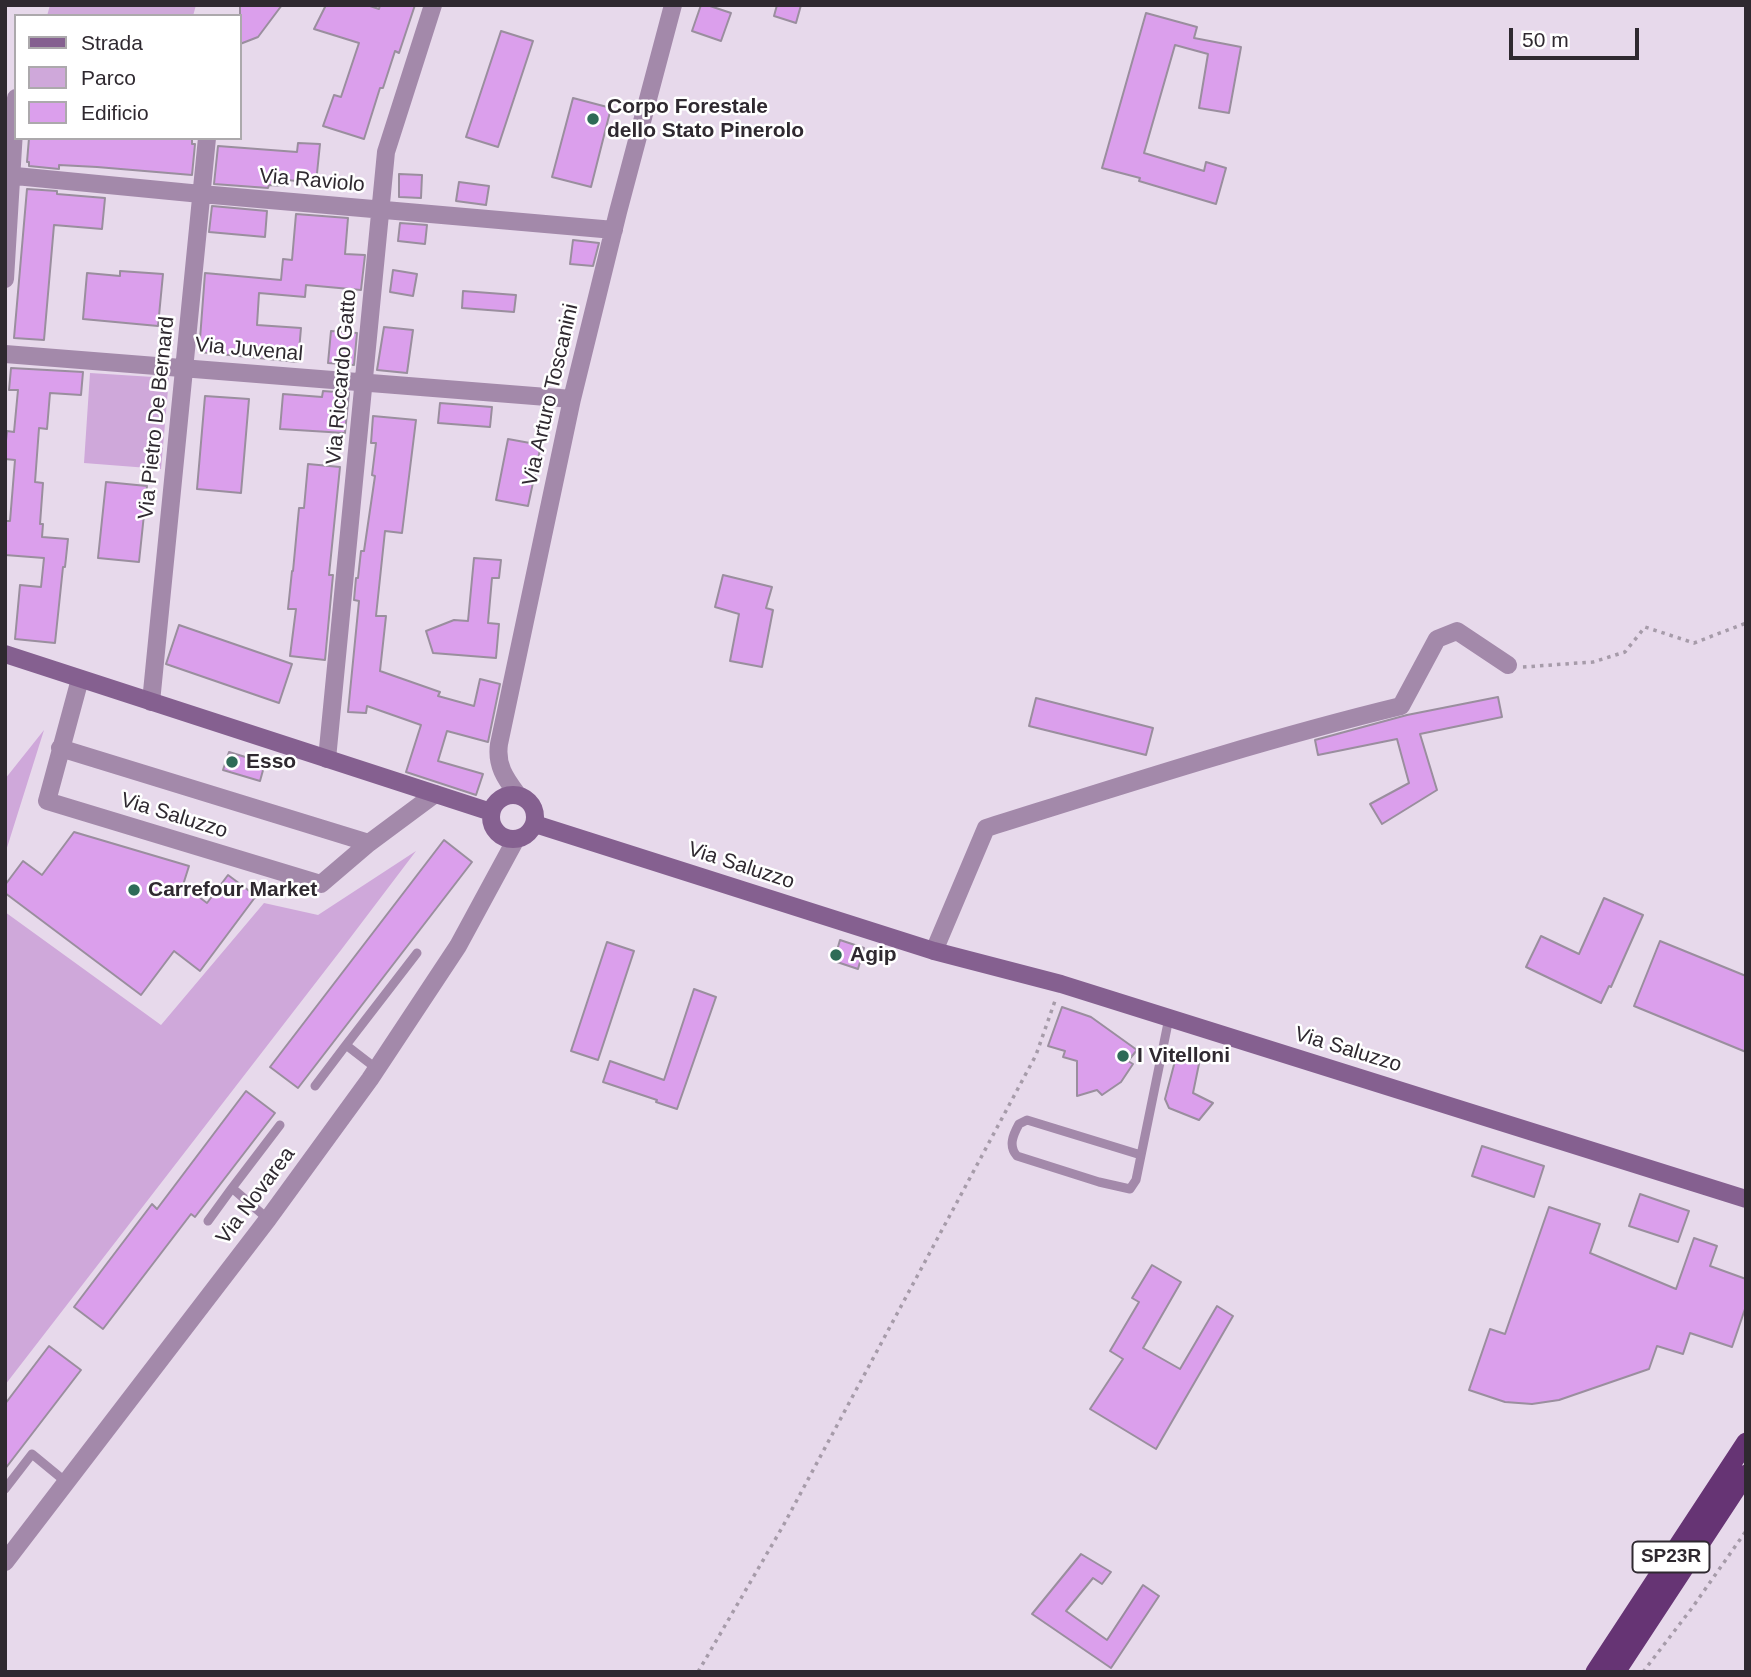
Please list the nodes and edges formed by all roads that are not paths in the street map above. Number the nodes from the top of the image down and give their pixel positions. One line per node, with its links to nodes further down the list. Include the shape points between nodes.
1 (433, 5): 7 (street, Via Riccardo Gatto, via 386,152)
2 (673, 5): 8 (street, Via Arturo Toscanini)
3 (14, 117): 5 (street)
4 (207, 140): 6 (street, Via Pietro De Bernard)
5 (8, 175): 6 (street, Via Raviolo); 9 (street)
6 (201, 194): 7 (street, Via Raviolo); 11 (street, Via Pietro De Bernard)
7 (380, 210): 8 (street, Via Raviolo); 12 (street, Via Riccardo Gatto)
8 (614, 230): 13 (street, Via Arturo Toscanini)
9 (5, 279)
10 (5, 355): 11 (street, Via Juvenal)
11 (185, 368): 12 (street, Via Juvenal); 17 (street, Via Pietro De Bernard)
12 (365, 382): 13 (street, Via Juvenal); 19 (street, Via Riccardo Gatto)
13 (572, 399): 21 (street, Via Arturo Toscanini, via 499,744 503,774)
14 (5, 654): 16 (main road)
15 (1508, 665): 26 (street, via 1457,631 1437,639 1401,706 1325,724 986,828)
16 (80, 679): 17 (main road); 18 (street, Via Saluzzo)
17 (151, 702): 19 (main road)
18 (60, 748): 25 (street, Via Saluzzo); 25 (street, Via Saluzzo, via 47,801 321,884)
19 (327, 759): 20 (main road)
20 (435, 794): 22 (main road); 25 (street, Via Saluzzo)
21 (517, 794): 22 (main road, via 505,795); 23 (main road, via 532,805)
22 (491, 812): 24 (main road, via 496,832)
23 (535, 824): 24 (main road, via 528,834); 26 (main road, Via Saluzzo)
24 (516, 839): 30 (street, Via Novarea, via 458,946)
25 (369, 843)
26 (934, 951): 28 (main road, Via Saluzzo)
27 (417, 953): 29 (lane)
28 (1169, 1018): 33 (lane); 35 (main road, Via Saluzzo)
29 (346, 1045): 30 (lane); 31 (lane)
30 (377, 1069): 36 (street, Via Novarea)
31 (315, 1086)
32 (281, 1125): 34 (lane)
33 (1141, 1155): 33 (lane, via 1027,1120 1019,1124 1012,1143 1017,1156 1127,1189 1136,1180)
34 (232, 1188): 36 (lane); 37 (lane)
35 (1746, 1199)
36 (268, 1219): 40 (street, Via Novarea)
37 (208, 1221)
38 (1746, 1442): 43 (highway, SP23R)
39 (1746, 1474): 44 (highway, SP23R)
40 (66, 1482): 41 (lane, via 32,1454); 42 (street, Via Novarea)
41 (5, 1489)
42 (5, 1562)
43 (1595, 1672)
44 (1616, 1672)

